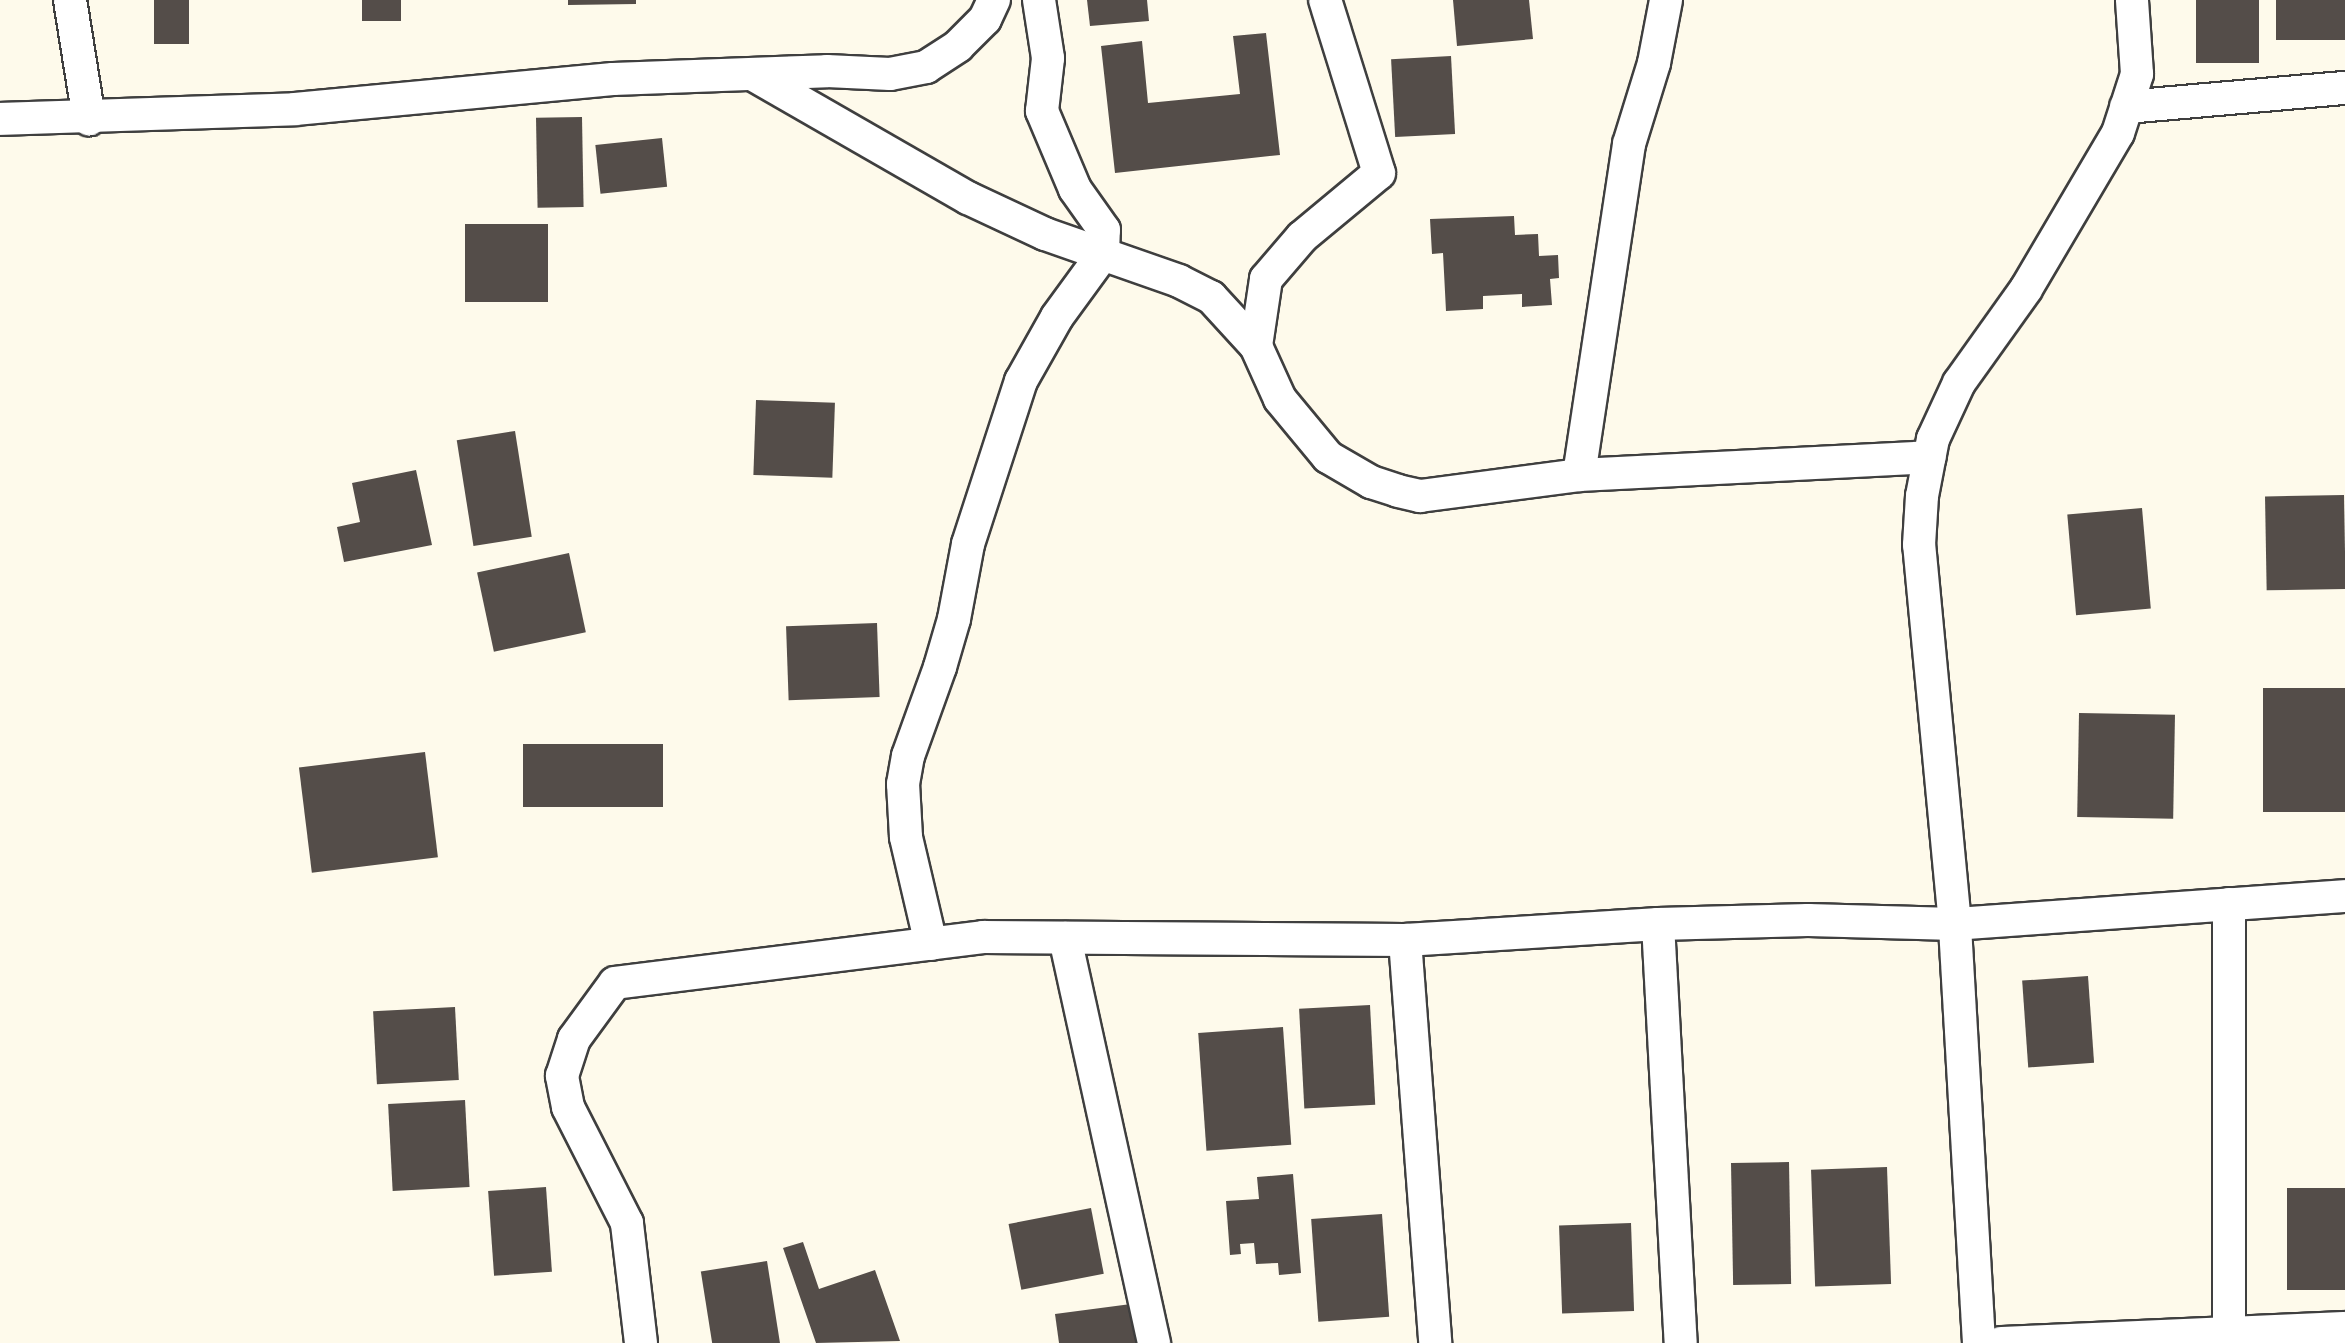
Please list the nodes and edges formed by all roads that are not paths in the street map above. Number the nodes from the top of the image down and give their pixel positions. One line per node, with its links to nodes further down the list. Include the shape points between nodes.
1 (70, 0): 11 (street)
2 (994, 0): 7 (street, via 985,19 958,46 926,67 890,74)
3 (1039, 0): 12 (street, via 1048,58 1042,111 1075,189 1104,230)
4 (1325, 0): 13 (street, via 1379,173 1302,237 1266,279)
5 (1666, 0): 15 (street, via 1654,63 1629,144)
6 (2132, 0): 9 (street, via 2137,74)
7 (754, 75): 11 (street, via 556,82 356,105); 12 (street, via 968,198)
8 (2345, 88): 9 (street)
9 (2126, 107): 14 (street, via 2118,133 2026,289 1959,383)
10 (0, 119): 11 (street)
11 (89, 119)
12 (1103, 254): 13 (street, via 1211,297); 22 (street, via 1057,317 1021,381 968,544 940,667 908,756 903,784 906,837)
13 (1256, 346): 15 (street, via 1280,399 1328,457 1371,482 1420,496)
14 (1930, 457): 15 (street); 19 (street, via 1919,545)
15 (1579, 475)
16 (2345, 896): 17 (street)
17 (2229, 904): 19 (street); 24 (street)
18 (1658, 924): 19 (street); 21 (street); 28 (street)
19 (1955, 924): 29 (street)
20 (1065, 938): 21 (street); 22 (street, via 983,937); 26 (street)
21 (1405, 940): 27 (street)
22 (931, 944): 25 (street, via 615,983 606,994 574,1039 562,1076 568,1107 627,1223)
23 (2345, 1328): 24 (street)
24 (2229, 1337): 30 (street)
25 (641, 1343)
26 (1154, 1343)
27 (1435, 1343)
28 (1681, 1343)
29 (1979, 1343)
30 (2001, 1343)

